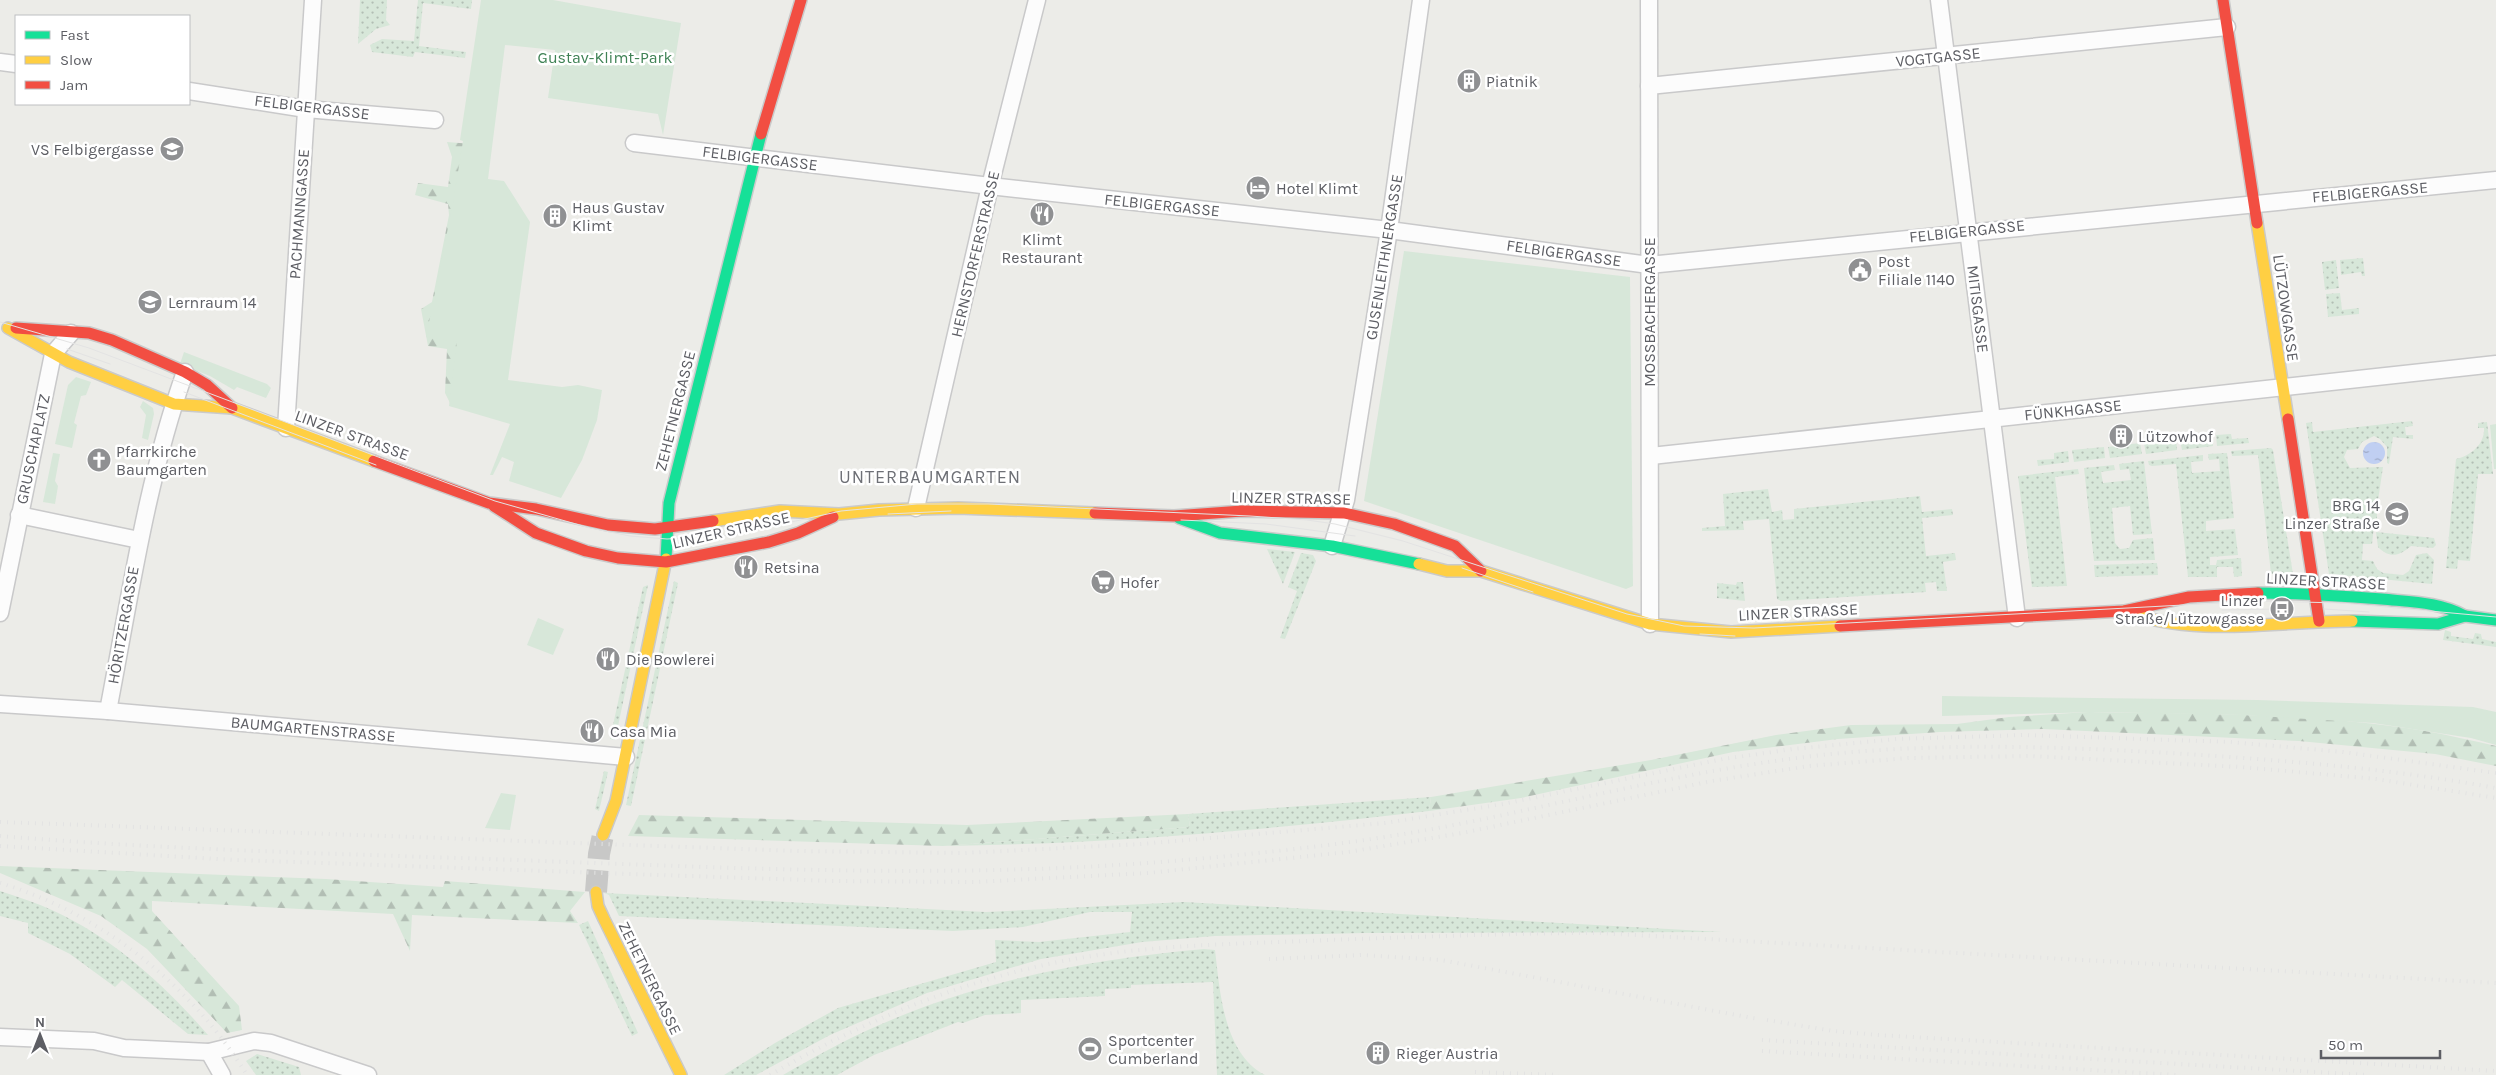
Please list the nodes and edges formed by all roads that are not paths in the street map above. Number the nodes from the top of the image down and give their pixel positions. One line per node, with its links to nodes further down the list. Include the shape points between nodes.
1 (313, 0): 14 (street, PACHMANNGASSE)
2 (801, 0): 17 (main road, ZEHETNERGASSE)
3 (1037, 0): 19 (street, HERNSTORFERSTRASSE)
4 (1421, 0): 21 (street, GUSENLEITHNERGASSE)
5 (1649, 0): 12 (street, MOSSBACHERGASSE)
6 (1939, 0): 9 (street, MITISGASSE)
7 (2223, 0): 8 (main road, LÜTZOWGASSE)
8 (2227, 27): 9 (street, VOGTGASSE); 20 (main road, LÜTZOWGASSE)
9 (1946, 56): 12 (street, VOGTGASSE); 22 (street, MITISGASSE)
10 (0, 62): 11 (street)
11 (15, 64)
12 (1650, 86): 23 (street, MOSSBACHERGASSE)
13 (190, 91): 14 (street, FELBIGERGASSE)
14 (306, 109): 15 (street, FELBIGERGASSE); 33 (street, PACHMANNGASSE)
15 (435, 120)
16 (634, 143): 17 (street, FELBIGERGASSE)
17 (754, 158): 19 (street, FELBIGERGASSE); 41 (main road, ZEHETNERGASSE, via 668,503)
18 (2496, 180): 20 (street, FELBIGERGASSE)
19 (990, 186): 21 (street, FELBIGERGASSE); 36 (street, HERNSTORFERSTRASSE)
20 (2253, 202): 22 (street, FELBIGERGASSE); 29 (main road, LÜTZOWGASSE)
21 (1390, 230): 23 (street, FELBIGERGASSE); 37 (street, GUSENLEITHNERGASSE)
22 (1969, 231): 23 (street, FELBIGERGASSE); 32 (street, MITISGASSE)
23 (1648, 265): 34 (street, MOSSBACHERGASSE)
24 (4, 327): 25 (main road, LINZER STRASSE); 26 (main road, LINZER STRASSE)
25 (71, 333): 26 (street, GRUSCHAPLATZ); 28 (main road, LINZER STRASSE, via 89,333 112,340)
26 (54, 354): 30 (main road, LINZER STRASSE, via 109,380); 39 (street, GRUSCHAPLATZ)
27 (2496, 364): 29 (street, FÜNKHGASSE)
28 (185, 372): 30 (street); 31 (main road, LINZER STRASSE, via 207,385)
29 (2282, 387): 32 (street, FÜNKHGASSE); 46 (main road, LÜTZOWGASSE)
30 (174, 404): 31 (main road, LINZER STRASSE); 42 (street)
31 (232, 408): 33 (main road, LINZER STRASSE)
32 (1992, 418): 34 (street, FÜNKHGASSE); 50 (street, MITISGASSE)
33 (286, 428): 35 (main road, LINZER STRASSE)
34 (1651, 456): 53 (street, MOSSBACHERGASSE)
35 (490, 503): 41 (main road, LINZER STRASSE, via 536,509 635,530); 44 (main road, LINZER STRASSE, via 536,533 586,551 618,558)
36 (916, 508): 38 (main road, LINZER STRASSE); 40 (main road, LINZER STRASSE)
37 (1344, 513): 40 (main road, LINZER STRASSE, via 1242,511); 43 (street, GUSENLEITHNERGASSE); 45 (main road, LINZER STRASSE, via 1401,526 1455,546)
38 (839, 514): 41 (main road, LINZER STRASSE, via 780,511); 44 (main road, LINZER STRASSE, via 769,542)
39 (19, 515): 42 (street, GRUSCHAPLATZ); 48 (street)
40 (1174, 516): 43 (main road, LINZER STRASSE, via 1220,534)
41 (667, 528): 44 (main road, ZEHETNERGASSE)
42 (139, 540): 55 (street, HÖRITZERGASSE)
43 (1332, 546): 45 (main road, LINZER STRASSE, via 1447,571)
44 (666, 562): 56 (main road, ZEHETNERGASSE)
45 (1481, 571): 53 (main road, LINZER STRASSE)
46 (2314, 593): 47 (main road, LINZER STRASSE, via 2206,595); 49 (main road, LINZER STRASSE, via 2424,603 2454,608); 52 (main road, LÜTZOWGASSE)
47 (2124, 611): 50 (main road, LINZER STRASSE); 52 (main road, LINZER STRASSE, via 2148,620 2202,626)
48 (0, 613)
49 (2464, 616): 51 (main road, LINZER STRASSE); 52 (main road, LINZER STRASSE, via 2438,624)
50 (2016, 618): 53 (main road, LINZER STRASSE, via 1731,632)
51 (2496, 620)
52 (2319, 622)
53 (1650, 624)
54 (0, 704): 55 (street, BAUMGARTENSTRASSE)
55 (108, 711): 56 (street, BAUMGARTENSTRASSE)
56 (626, 757): 57 (main road, ZEHETNERGASSE, via 614,808)
57 (603, 835)
58 (596, 892): 63 (main road, ZEHETNERGASSE, via 604,919)
59 (0, 1038): 60 (street, via 94,1041 124,1048)
60 (209, 1052): 61 (street); 62 (street, via 254,1041 267,1042)
61 (222, 1075)
62 (368, 1075)
63 (681, 1075)

